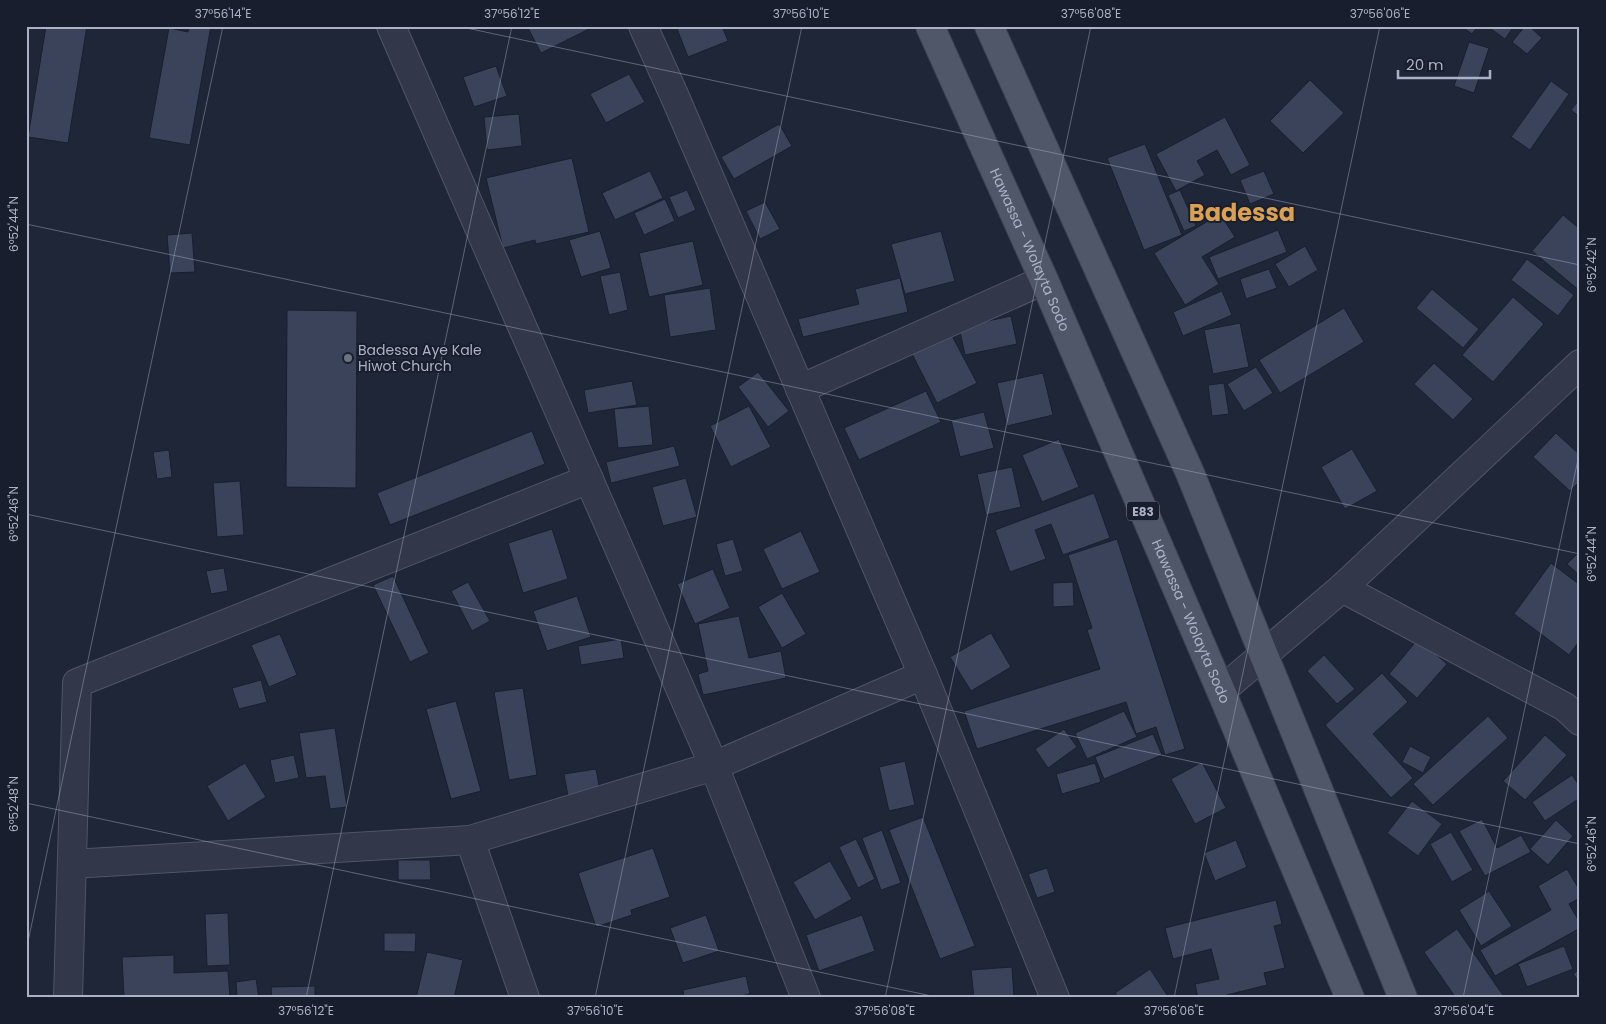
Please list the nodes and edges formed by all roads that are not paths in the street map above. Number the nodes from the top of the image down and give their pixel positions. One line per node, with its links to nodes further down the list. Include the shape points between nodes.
1 (391, 26): 8 (street)
2 (643, 26): 7 (street)
3 (930, 26): 5 (main road, Hawassa - Wolayta Sodo / E83)
4 (989, 26): 10 (main road, via 1190,473)
5 (1044, 280): 7 (street); 12 (main road, Hawassa - Wolayta Sodo / E83)
6 (1580, 364): 9 (street)
7 (800, 389): 11 (street)
8 (589, 479): 14 (street); 16 (street, via 77,683)
9 (1342, 588): 10 (street); 13 (street)
10 (1264, 654): 12 (street); 22 (main road)
11 (923, 676): 14 (street); 20 (street)
12 (1221, 691): 21 (main road, Hawassa - Wolayta Sodo / E83)
13 (1575, 707)
14 (714, 766): 15 (street); 19 (street)
15 (470, 840): 16 (street); 18 (street)
16 (72, 864): 17 (street)
17 (68, 998)
18 (525, 998)
19 (806, 998)
20 (1055, 998)
21 (1350, 998)
22 (1404, 998)

